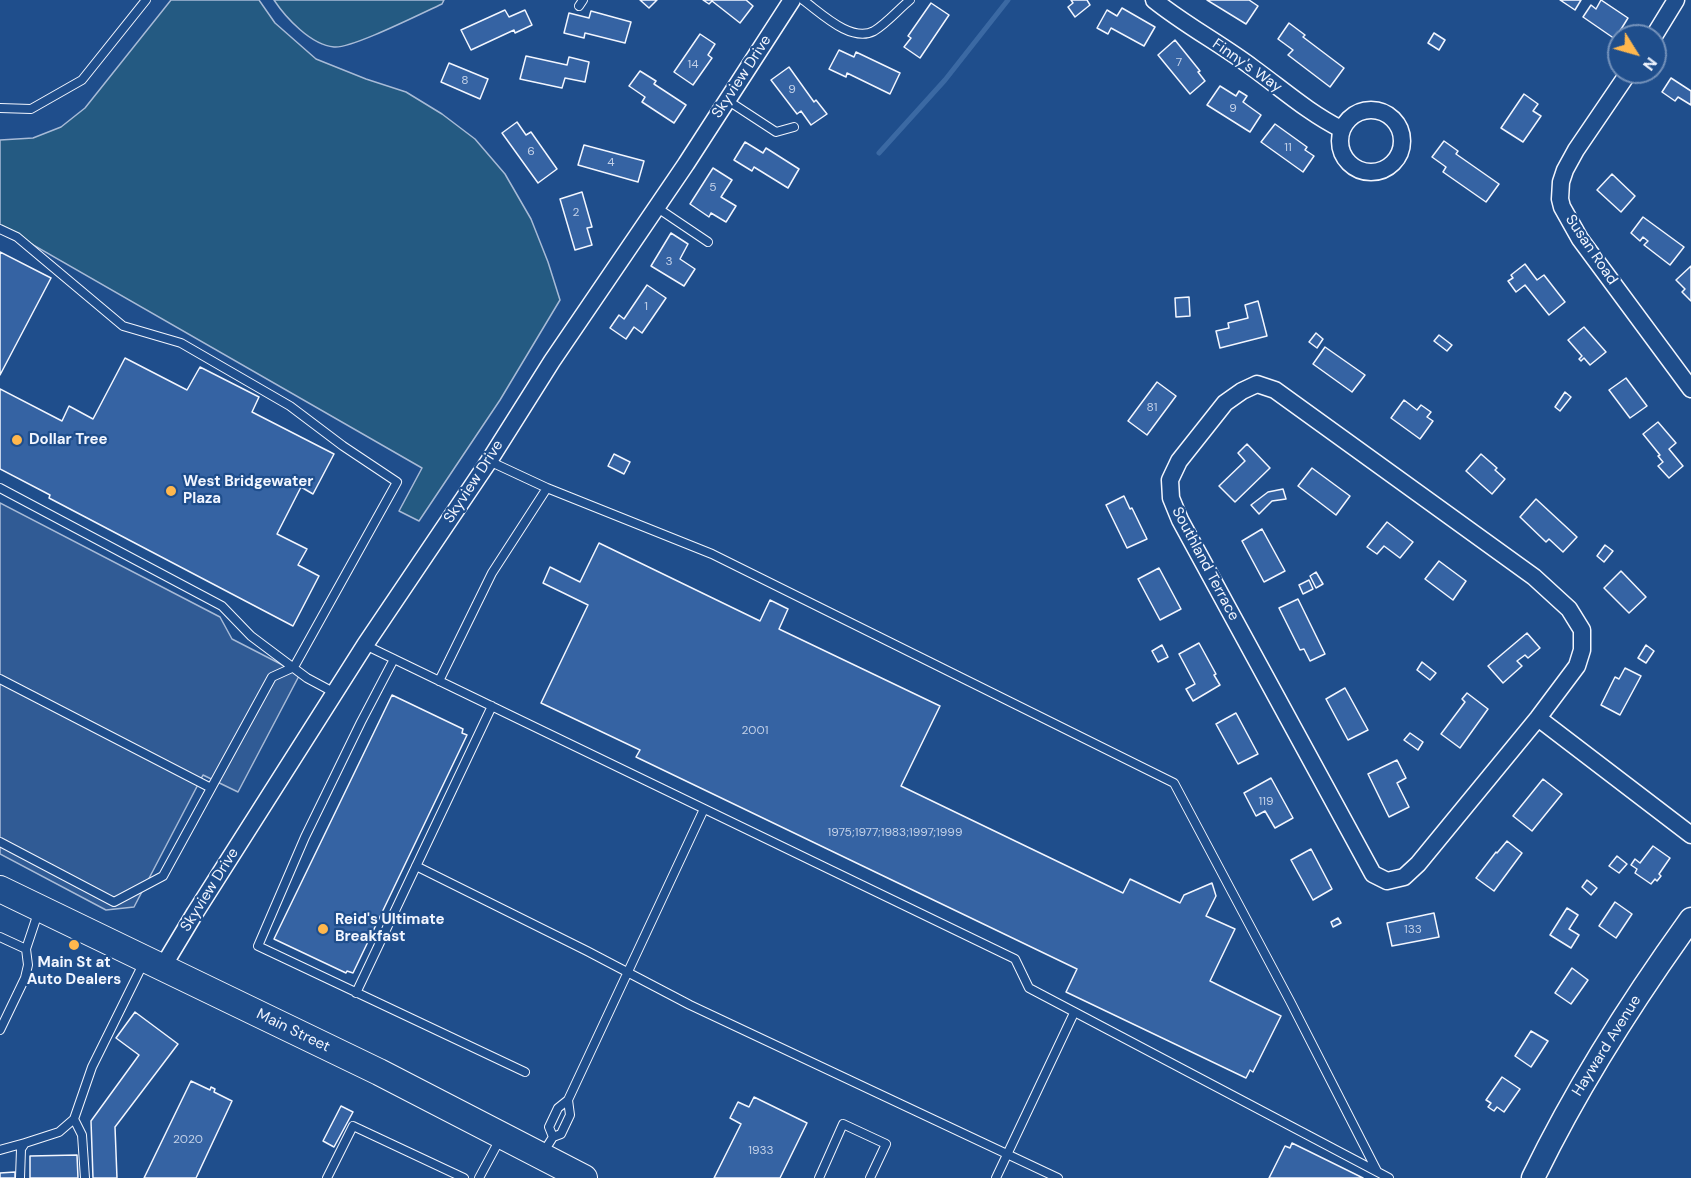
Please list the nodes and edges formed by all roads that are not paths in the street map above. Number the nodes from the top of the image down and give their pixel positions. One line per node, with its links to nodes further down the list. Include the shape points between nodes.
1 (146, 0): 10 (lane, via 82,80 31,109)
2 (792, 0): 9 (street, Skyview Drive)
3 (803, 0): 4 (lane, via 854,34 873,31)
4 (910, 0)
5 (1154, 0): 12 (street, Finny's Way)
6 (1676, 0): 7 (street)
7 (1661, 24)
8 (1621, 84): 16 (street, Susan Road, via 1565,170 1560,199 1580,239)
9 (727, 100): 11 (lane, via 776,132); 13 (street, Skyview Drive)
10 (0, 108)
11 (794, 127)
12 (1341, 129)
13 (656, 207): 15 (lane); 17 (street, Skyview Drive)
14 (0, 230): 22 (lane, via 17,237 123,326 181,344 290,406 397,482)
15 (708, 242)
16 (1691, 389)
17 (489, 461): 19 (lane); 20 (street, Skyview Drive)
18 (0, 488): 22 (lane, via 222,606 251,636)
19 (547, 488): 24 (lane, via 492,573); 51 (lane, via 712,554 1174,783)
20 (365, 645): 21 (lane); 25 (street, Skyview Drive)
21 (394, 659): 24 (lane); 40 (lane, via 305,837 258,946)
22 (294, 667): 25 (lane); 28 (lane, via 272,677)
23 (0, 679): 28 (lane)
24 (439, 681): 26 (lane)
25 (335, 693): 38 (street, Skyview Drive, via 195,913)
26 (492, 706): 29 (lane); 32 (lane)
27 (1538, 718): 27 (street, Southland Terrace, via 1418,864 1404,877 1387,881 1373,874 1171,498 1170,480 1179,461 1225,403 1257,384 1275,390 1534,577 1569,609 1582,630 1582,650 1577,666); 30 (street)
28 (212, 788): 31 (lane, via 164,876 114,902)
29 (704, 809): 39 (lane); 41 (lane, via 1015,958 1029,988)
30 (1691, 835)
31 (0, 842)
32 (416, 866): 39 (lane); 40 (lane)
33 (0, 889): 34 (main road, Main Street)
34 (40, 909): 37 (lane); 38 (main road, Main Street)
35 (1691, 919): 63 (main road, Hayward Avenue, via 1610,1040)
36 (0, 937): 37 (lane)
37 (26, 949): 42 (lane, via 25,978)
38 (153, 964): 45 (lane, via 92,1067); 46 (main road, Main Street, via 379,1072)
39 (627, 972): 44 (lane); 50 (lane)
40 (356, 993): 43 (lane)
41 (1074, 1013): 50 (lane); 51 (lane)
42 (0, 1030)
43 (525, 1072)
44 (568, 1100): 48 (lane, via 558,1108 549,1127); 48 (lane, via 570,1115 561,1134)
45 (74, 1119): 47 (lane, via 59,1132); 53 (lane, via 82,1135)
46 (502, 1136): 48 (main road, Main Street); 56 (lane)
47 (26, 1143): 49 (lane); 52 (lane, via 21,1149)
48 (547, 1146): 57 (main road, Main Street)
49 (0, 1150)
50 (1007, 1154): 60 (lane); 61 (lane)
51 (1377, 1171): 62 (lane)
52 (20, 1178)
53 (85, 1178)
54 (327, 1178): 55 (lane, via 353,1126)
55 (464, 1178)
56 (479, 1178)
57 (584, 1178)
58 (819, 1178): 59 (lane, via 843,1124 886,1144)
59 (870, 1178)
60 (996, 1178)
61 (1058, 1178)
62 (1389, 1178)
63 (1533, 1178)

